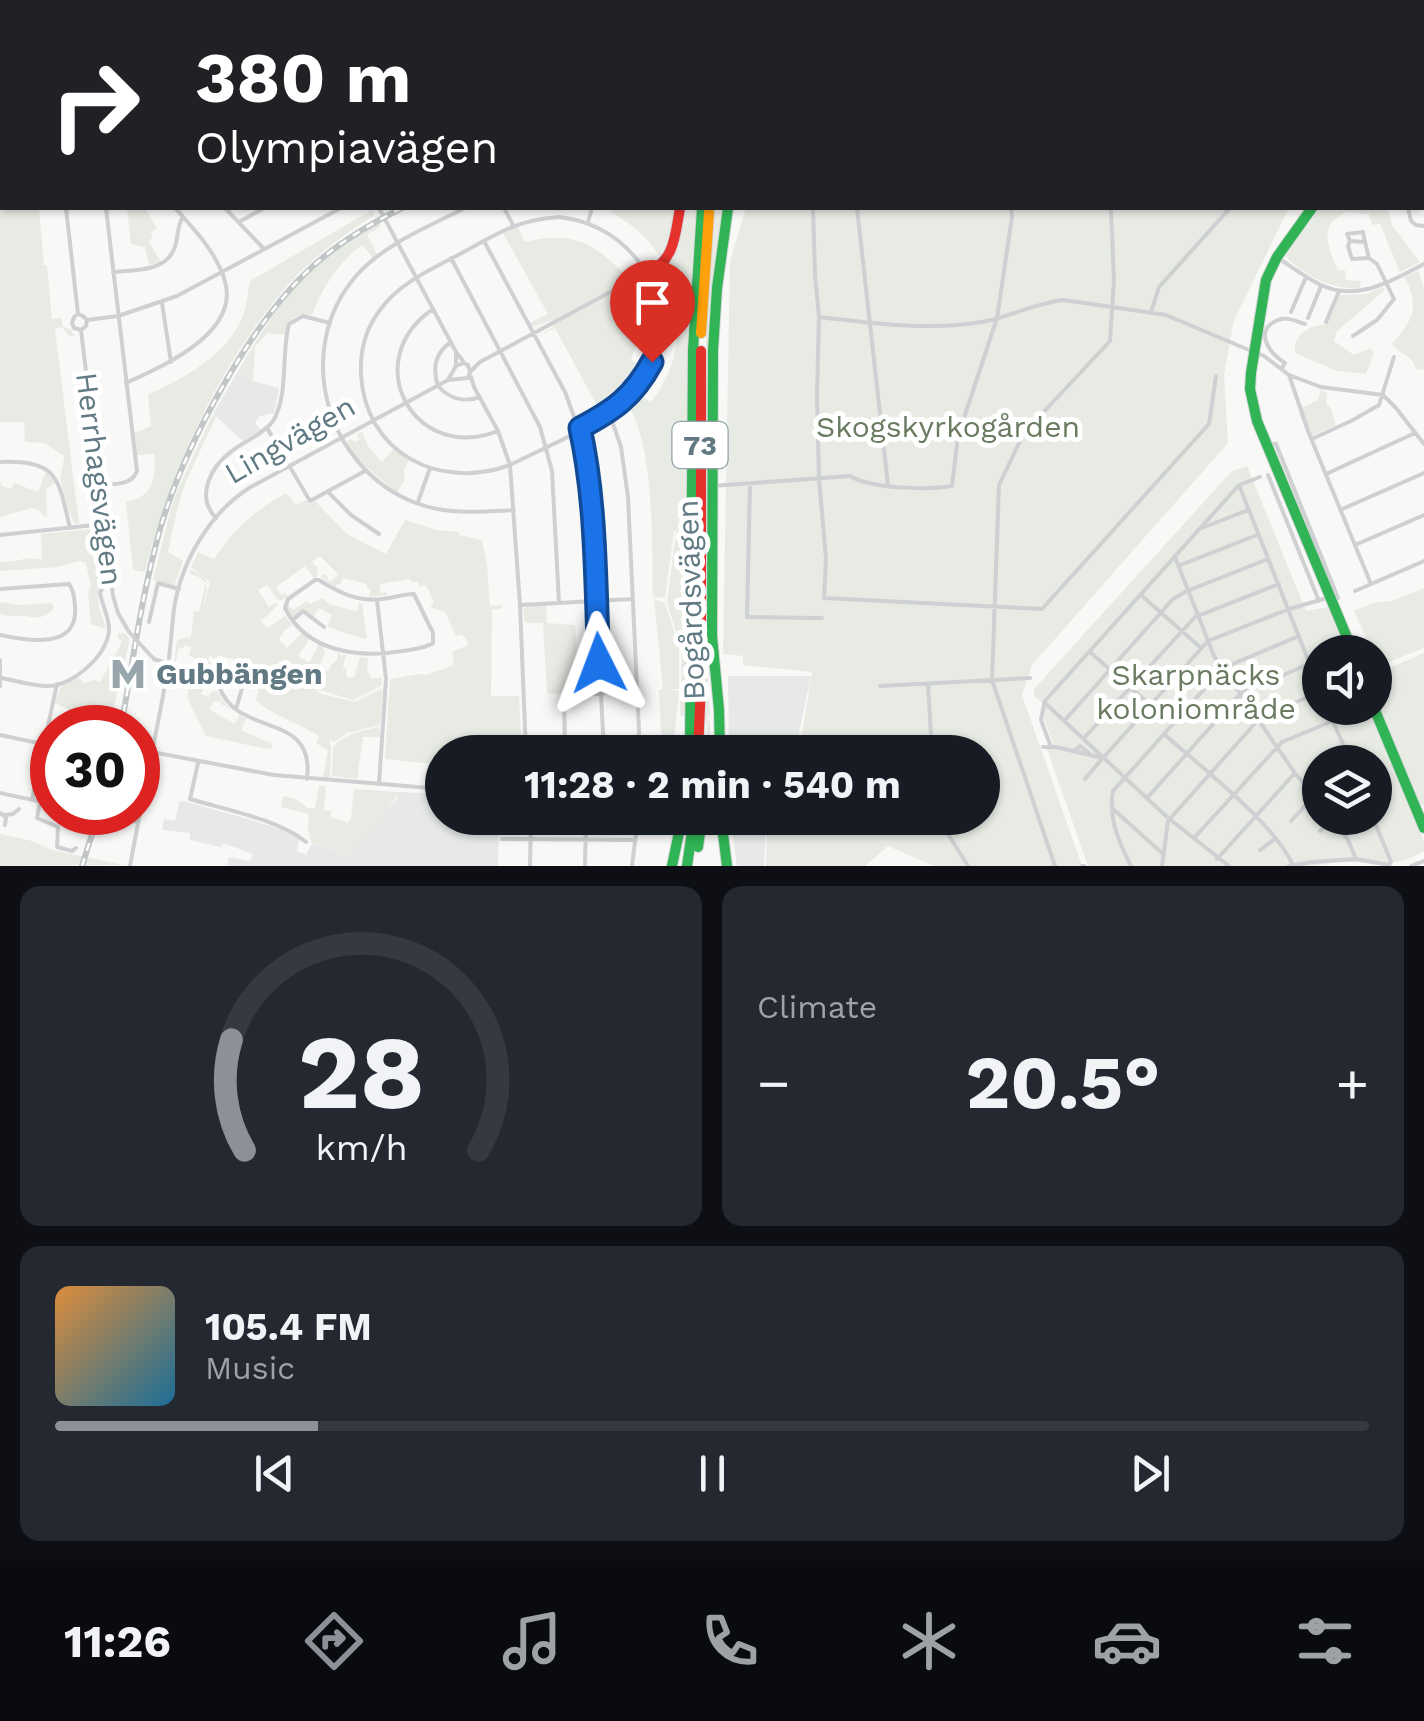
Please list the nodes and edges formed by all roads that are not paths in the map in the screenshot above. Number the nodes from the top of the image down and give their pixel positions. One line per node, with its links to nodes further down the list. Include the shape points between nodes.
1 (66, 210): 49 (street, Herrhagsvägen)
2 (106, 210): 36 (street)
3 (177, 210): 22 (street)
4 (228, 210): 23 (street)
5 (260, 210): 23 (street)
6 (337, 210): 31 (street)
7 (380, 210): 30 (street)
8 (462, 210): 30 (street)
9 (505, 210): 25 (street)
10 (591, 210): 24 (street)
11 (680, 210): 38 (main road, via 672,244)
12 (702, 210): 187 (main road, 73, via 693,350)
13 (710, 210): 188 (main road, 73, via 701,342)
14 (728, 210): 105 (main road, Bogårdsvägen, via 713,350)
15 (814, 210): 51 (street)
16 (857, 210): 56 (street)
17 (1011, 210): 52 (street)
18 (1111, 210): 45 (street)
19 (1228, 210): 47 (street, via 1158,287)
20 (1311, 210): 32 (main road)
21 (1408, 210): 26 (street, via 1416,226)
22 (183, 216): 36 (street, via 164,262); 37 (street)
23 (238, 222): 31 (street)
24 (588, 223): 25 (street, via 559,217); 38 (street, via 625,246)
25 (513, 225): 27 (street)
26 (1424, 226)
27 (484, 241): 33 (street); 58 (street)
28 (1350, 241): 29 (street); 29 (street, via 1347,232 1363,232); 34 (street, via 1352,259)
29 (1365, 242): 34 (street)
30 (398, 244): 40 (street); 55 (street, via 356,277)
31 (264, 249): 37 (street)
32 (1277, 257): 39 (street); 62 (main road)
33 (452, 258): 40 (street); 61 (street)
34 (1369, 258): 41 (street)
35 (1424, 264): 41 (street)
36 (114, 272): 50 (street)
37 (222, 272): 44 (street); 65 (street, via 222,314)
38 (646, 273): 58 (street); 81 (street, via 658,307 658,341 642,380)
39 (1306, 277): 42 (street); 48 (street)
40 (416, 278): 46 (street); 82 (street, via 393,294 366,336 361,380)
41 (1386, 283): 43 (street); 59 (street, via 1392,305)
42 (1321, 286): 43 (street); 69 (street, via 1306,321 1284,318 1268,330 1266,346 1284,363)
43 (1339, 291): 54 (street)
44 (162, 302): 50 (street); 65 (street)
45 (1112, 306): 47 (street); 52 (street, via 1064,300); 139 (street, via 1110,340 1024,433 999,485)
46 (434, 309): 60 (street); 80 (street, via 409,331 399,354)
47 (1151, 312): 62 (street)
48 (1291, 312)
49 (78, 314): 53 (street); 57 (street, Herrhagsvägen, via 72,324)
50 (118, 316): 53 (street); 75 (street)
51 (819, 317): 56 (street); 100 (street)
52 (997, 318): 56 (street, via 956,325); 103 (street, via 958,436 952,486)
53 (87, 320): 57 (street, Herrhagsvägen)
54 (1326, 322)
55 (330, 323): 83 (street, via 298,316 289,324 280,402); 87 (street, via 324,389)
56 (870, 323): 103 (street)
57 (81, 330): 102 (street, Herrhagsvägen)
58 (534, 333): 61 (street); 84 (street)
59 (1353, 336)
60 (451, 342): 63 (street); 76 (street, via 434,367)
61 (501, 350): 66 (street); 90 (street)
62 (1251, 350): 69 (street); 134 (main road, via 1257,421)
63 (456, 352): 67 (street); 68 (street)
64 (1394, 358): 78 (street)
65 (171, 362): 75 (street)
66 (480, 362): 67 (street); 70 (street)
67 (465, 364): 68 (street); 70 (street)
68 (455, 368): 73 (street); 74 (street, Lingvägen)
69 (1282, 370): 71 (street)
70 (470, 373): 73 (street); 77 (street)
71 (1288, 374): 78 (street, via 1321,387); 88 (street)
72 (1216, 376): 139 (street, via 1209,424 1042,609)
73 (462, 379): 74 (street, Lingvägen); 77 (street)
74 (448, 380): 76 (street, Lingvägen)
75 (126, 383): 102 (street, via 136,474)
76 (438, 386): 79 (street, via 456,399); 80 (street, Lingvägen)
77 (474, 386): 79 (street)
78 (1382, 395): 86 (street); 88 (street, via 1376,408)
79 (480, 397): 85 (street)
80 (406, 402): 82 (street, Lingvägen); 85 (street, via 426,426 445,434 469,438)
81 (610, 412): 84 (street); 133 (street, via 624,464)
82 (374, 420): 87 (street, Lingvägen); 94 (street, via 396,450)
83 (266, 428): 92 (street); 112 (street, via 212,472 206,498)
84 (580, 428): 90 (street); 136 (street)
85 (498, 430): 93 (street)
86 (1415, 433): 89 (street); 97 (street)
87 (340, 438): 92 (street, Lingvägen); 95 (street)
88 (1312, 439): 97 (street)
89 (1424, 444)
90 (546, 446): 93 (street); 137 (street)
91 (0, 462): 114 (street, via 48,470 59,484)
92 (290, 466): 106 (street, via 310,501); 112 (street, Lingvägen, via 238,495)
93 (510, 466): 94 (street, via 474,474); 108 (street)
94 (430, 468): 107 (street)
95 (364, 470): 106 (street); 107 (street)
96 (1424, 472): 110 (street)
97 (1326, 474): 110 (street)
98 (1268, 475): 134 (street)
99 (1260, 478): 104 (street)
100 (819, 479): 101 (street); 103 (street, via 850,476); 139 (street, via 824,598)
101 (750, 484): 105 (street); 143 (street, via 748,617)
102 (99, 485): 113 (street, Herrhagsvägen)
103 (888, 485)
104 (1239, 485): 109 (street); 115 (street)
105 (712, 486): 189 (main road, Bogårdsvägen)
106 (328, 492): 116 (street)
107 (418, 504): 108 (street, via 447,512)
108 (514, 510): 138 (street)
109 (1248, 510): 115 (street); 117 (street)
110 (1340, 510): 119 (street)
111 (1424, 515): 119 (street)
112 (216, 518): 128 (street, Lingvägen)
113 (104, 524): 114 (street); 124 (street, Herrhagsvägen)
114 (70, 528): 118 (street)
115 (1201, 528): 120 (street)
116 (380, 534)
117 (1258, 534): 121 (street); 123 (street)
118 (0, 535)
119 (1355, 546): 126 (street)
120 (1175, 557): 123 (street); 131 (street)
121 (1268, 559): 125 (street); 129 (street)
122 (1424, 562): 126 (street)
123 (1178, 566): 129 (street)
124 (111, 581): 157 (street, Herrhagsvägen, bridge, via 129,632 154,659); 164 (street, via 100,593 109,631 101,650)
125 (1278, 584): 140 (street); 142 (street)
126 (1370, 584): 130 (street)
127 (0, 589): 148 (street, via 72,586 76,617 57,638)
128 (179, 589): 145 (street, via 158,584); 157 (street, Lingvägen)
129 (1188, 591): 141 (street); 142 (street)
130 (1355, 591)
131 (1141, 595): 141 (street); 154 (street)
132 (1346, 595): 134 (street)
133 (634, 599): 136 (street); 169 (street)
134 (1329, 599): 140 (street); 149 (main road)
135 (377, 600): 144 (street, via 349,596 318,580 285,603); 155 (street); 155 (street, via 416,595 434,637 428,647)
136 (596, 601): 137 (street); 171 (street)
137 (559, 603): 138 (street)
138 (520, 604): 183 (street)
139 (994, 606): 163 (street)
140 (1289, 609): 150 (street); 151 (street)
141 (1161, 613): 147 (street); 160 (street)
142 (1198, 615): 147 (street); 151 (street)
143 (822, 618)
144 (292, 620): 146 (street, via 303,611); 155 (street, via 329,647)
145 (149, 622)
146 (324, 627)
147 (1181, 630): 153 (street); 168 (street)
148 (0, 635)
149 (1345, 635)
150 (1299, 636): 152 (street); 159 (street)
151 (1208, 641): 153 (street); 159 (street)
152 (1302, 644)
153 (1202, 648): 175 (street)
154 (1090, 652): 160 (street); 173 (street)
155 (384, 654): 207 (street)
156 (0, 660): 161 (street)
157 (169, 664): 177 (street, Lingvägen)
158 (1302, 667): 170 (street)
159 (1223, 668): 170 (street); 182 (street)
160 (1110, 670): 168 (street); 178 (street)
161 (2, 678): 164 (street); 166 (street)
162 (1030, 678): 163 (street)
163 (992, 680): 165 (street); 258 (street)
164 (57, 684): 174 (street)
165 (928, 684): 167 (street); 190 (street)
166 (0, 686)
167 (880, 686)
168 (1130, 687): 175 (street); 192 (street)
169 (638, 691): 171 (street); 186 (street)
170 (1241, 692): 179 (street); 198 (street)
171 (601, 694): 184 (street, via 564,695); 185 (street)
172 (1302, 700): 179 (street)
173 (1044, 702): 178 (street); 194 (street, via 1041,720)
174 (52, 705)
175 (1150, 705): 199 (street)
176 (236, 709): 176 (street, via 243,685 229,674 219,689); 204 (street, via 300,741 309,762)
177 (160, 711)
178 (1064, 720): 192 (street)
179 (1258, 720): 196 (street); 202 (street)
180 (1323, 725): 196 (street)
181 (1382, 725): 216 (main road)
182 (1164, 734): 198 (street); 203 (street)
183 (525, 735)
184 (564, 735)
185 (603, 735)
186 (639, 735)
187 (690, 735)
188 (701, 735)
189 (720, 735)
190 (931, 735)
191 (0, 736): 193 (street)
192 (1084, 738): 199 (street)
193 (30, 741)
194 (1051, 746): 195 (street); 199 (street)
195 (1044, 747)
196 (1277, 747): 201 (street); 210 (street)
197 (160, 754): 200 (street)
198 (1186, 754): 202 (street); 211 (street)
199 (1103, 758): 203 (street); 205 (street)
200 (198, 763): 204 (street); 241 (street, via 190,799 275,825)
201 (1295, 773): 206 (street); 218 (street)
202 (1208, 775): 210 (street); 219 (street)
203 (1124, 778): 211 (street); 213 (street, via 1113,791)
204 (307, 779): 207 (street)
205 (1085, 780)
206 (1302, 781)
207 (379, 785): 208 (street)
208 (425, 788)
209 (0, 793): 212 (street)
210 (1232, 796): 218 (street); 236 (street)
211 (1147, 798): 219 (street)
212 (30, 800)
213 (1112, 808): 244 (street); 259 (street)
214 (19, 809): 217 (street)
215 (1302, 810): 220 (street)
216 (1421, 810): 222 (main road)
217 (3, 814): 221 (street)
218 (1255, 816): 239 (street); 245 (street)
219 (1170, 818): 236 (street); 244 (street)
220 (1292, 821)
221 (4, 825)
222 (1424, 828)
223 (58, 835): 242 (street, via 57,847)
224 (136, 835): 249 (street, Lingvägen)
225 (530, 835): 237 (street)
226 (585, 835): 238 (street)
227 (636, 835): 240 (street)
228 (679, 835): 253 (main road)
229 (695, 835): 254 (main road)
230 (698, 835): 255 (main road)
231 (723, 835): 256 (main road)
232 (949, 835): 257 (street)
233 (1344, 835): 246 (street)
234 (1380, 835): 246 (street, via 1391,862)
235 (502, 838): 237 (street)
236 (1194, 838): 245 (street)
237 (530, 839): 238 (street); 250 (street)
238 (585, 839): 240 (street); 251 (street)
239 (1275, 839): 243 (street); 262 (street)
240 (635, 840): 252 (street)
241 (306, 842)
242 (76, 848)
243 (1260, 850)
244 (1163, 854): 260 (street)
245 (1217, 858): 261 (street)
246 (1356, 860): 248 (street)
247 (1424, 861): 263 (street)
248 (1324, 864): 262 (street)
249 (130, 866)
250 (530, 866)
251 (586, 866)
252 (632, 866)
253 (674, 866)
254 (687, 866)
255 (695, 866)
256 (727, 866)
257 (968, 866)
258 (1055, 866)
259 (1131, 866)
260 (1162, 866)
261 (1230, 866)
262 (1291, 866)
263 (1410, 866)

